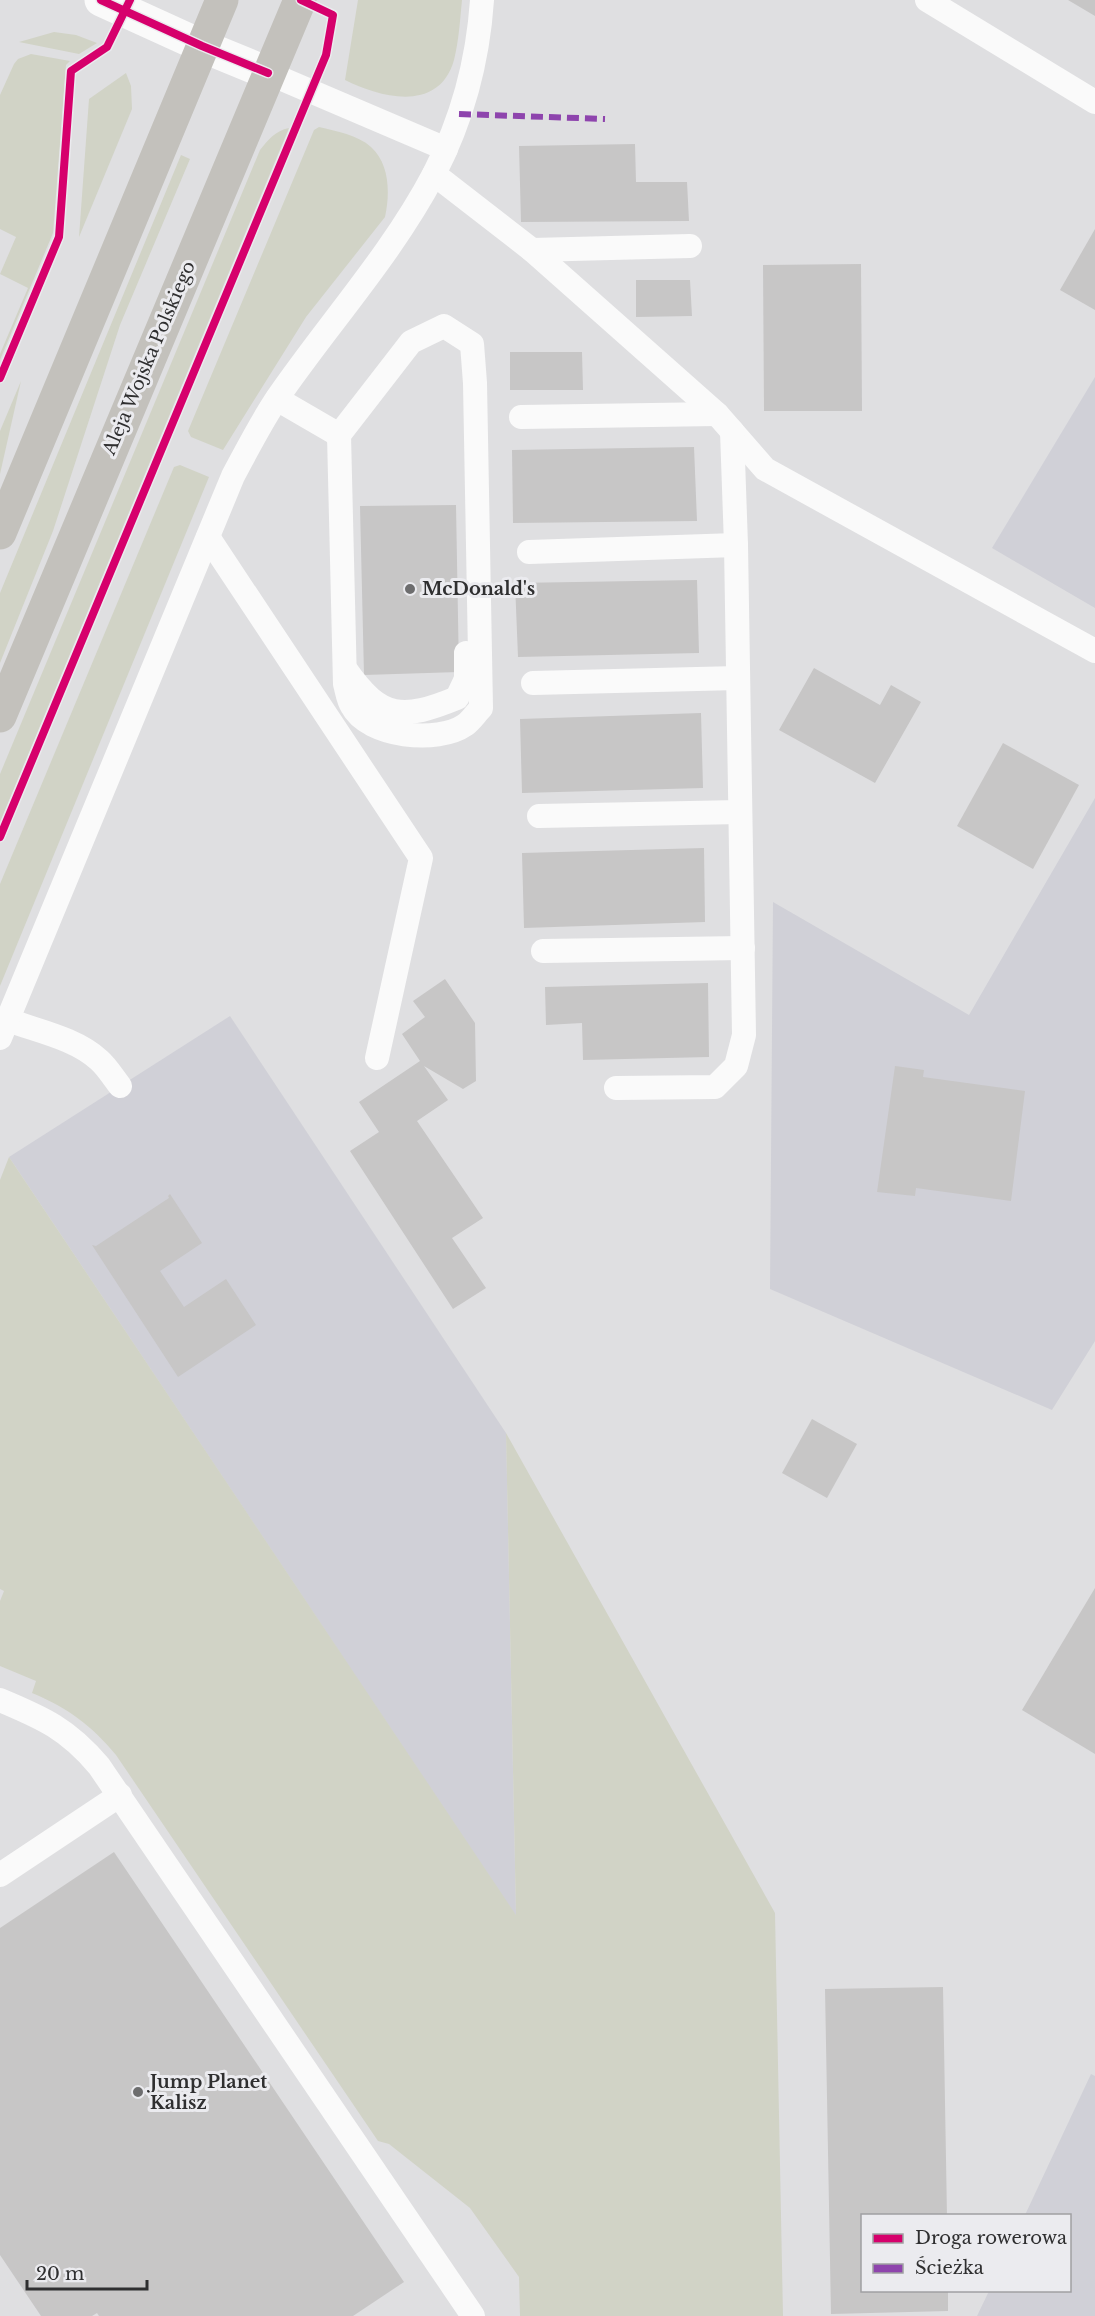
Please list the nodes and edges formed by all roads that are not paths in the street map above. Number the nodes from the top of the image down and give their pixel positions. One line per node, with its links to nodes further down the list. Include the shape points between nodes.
1 (101, 0): 6 (street)
2 (222, 0): 6 (main road)
3 (300, 0): 7 (main road, Aleja Wojska Polskiego)
4 (482, 0): 9 (lane, via 477,51)
5 (927, 0): 8 (lane)
6 (202, 46): 7 (street); 17 (main road)
7 (268, 73): 9 (lane); 24 (main road, Aleja Wojska Polskiego)
8 (1095, 102)
9 (446, 149): 10 (lane)
10 (434, 174): 12 (lane); 13 (lane, via 388,247)
11 (690, 246): 12 (lane)
12 (532, 250): 15 (lane)
13 (277, 399): 16 (lane); 18 (lane, via 233,476)
14 (521, 417): 15 (lane)
15 (724, 423): 19 (lane); 21 (lane, via 765,469)
16 (339, 435): 16 (lane, via 344,668 352,707 367,722 404,735 441,734 464,725 481,708 472,344 444,326 411,342)
17 (0, 533)
18 (208, 537): 29 (lane); 30 (lane, via 365,787 421,858)
19 (736, 545): 20 (lane); 22 (lane)
20 (529, 552)
21 (1095, 651)
22 (738, 678): 23 (lane); 25 (lane)
23 (533, 683)
24 (0, 716)
25 (740, 812): 26 (lane); 27 (lane)
26 (539, 816)
27 (743, 948): 28 (lane); 32 (lane, via 744,1035 736,1066 715,1087)
28 (543, 951)
29 (4, 1029): 31 (lane, via 63,1039 88,1051)
30 (377, 1058)
31 (120, 1086)
32 (616, 1088)
33 (0, 1700): 34 (lane, via 35,1715 74,1739)
34 (120, 1795): 35 (lane); 36 (lane)
35 (0, 1875)
36 (473, 2316)

